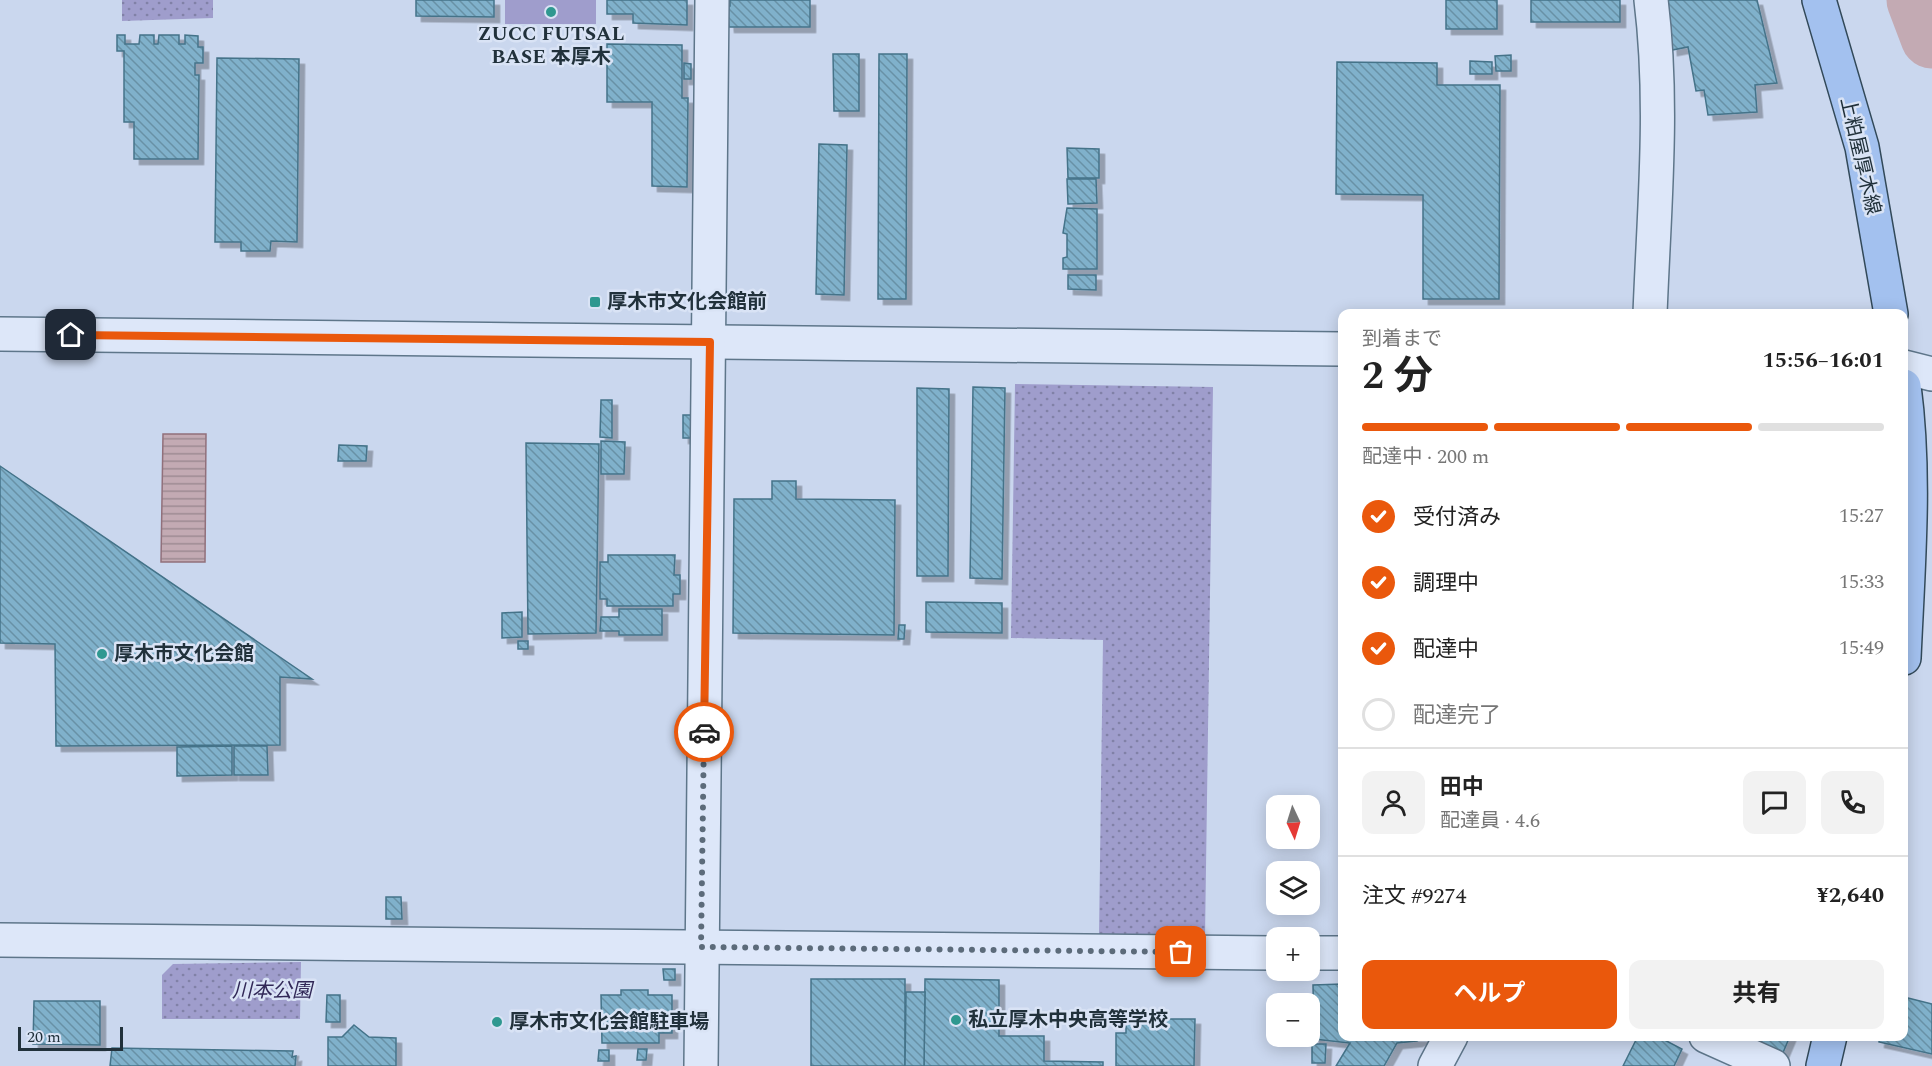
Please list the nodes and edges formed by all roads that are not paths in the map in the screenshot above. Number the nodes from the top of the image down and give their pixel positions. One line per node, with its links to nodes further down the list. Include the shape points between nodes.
1 (712, 0): 7 (street)
2 (1651, 0): 4 (street, via 1656,40 1657,129)
3 (1820, 0): 5 (main road, 上粕屋厚木線, via 1862,147)
4 (1650, 309)
5 (1890, 309)
6 (0, 334): 7 (street)
7 (710, 342): 8 (street); 15 (street)
8 (1338, 349)
9 (1908, 368): 10 (street)
10 (1932, 374)
11 (1908, 435): 12 (main road)
12 (1922, 496): 13 (main road)
13 (1908, 622)
14 (0, 940): 15 (street)
15 (701, 947): 16 (street); 22 (street)
16 (1266, 953)
17 (1320, 953): 18 (street)
18 (1338, 953)
19 (1448, 1041): 23 (street)
20 (1717, 1041): 24 (street)
21 (1829, 1041): 25 (main road)
22 (701, 1066)
23 (1435, 1066)
24 (1773, 1066)
25 (1823, 1066)

